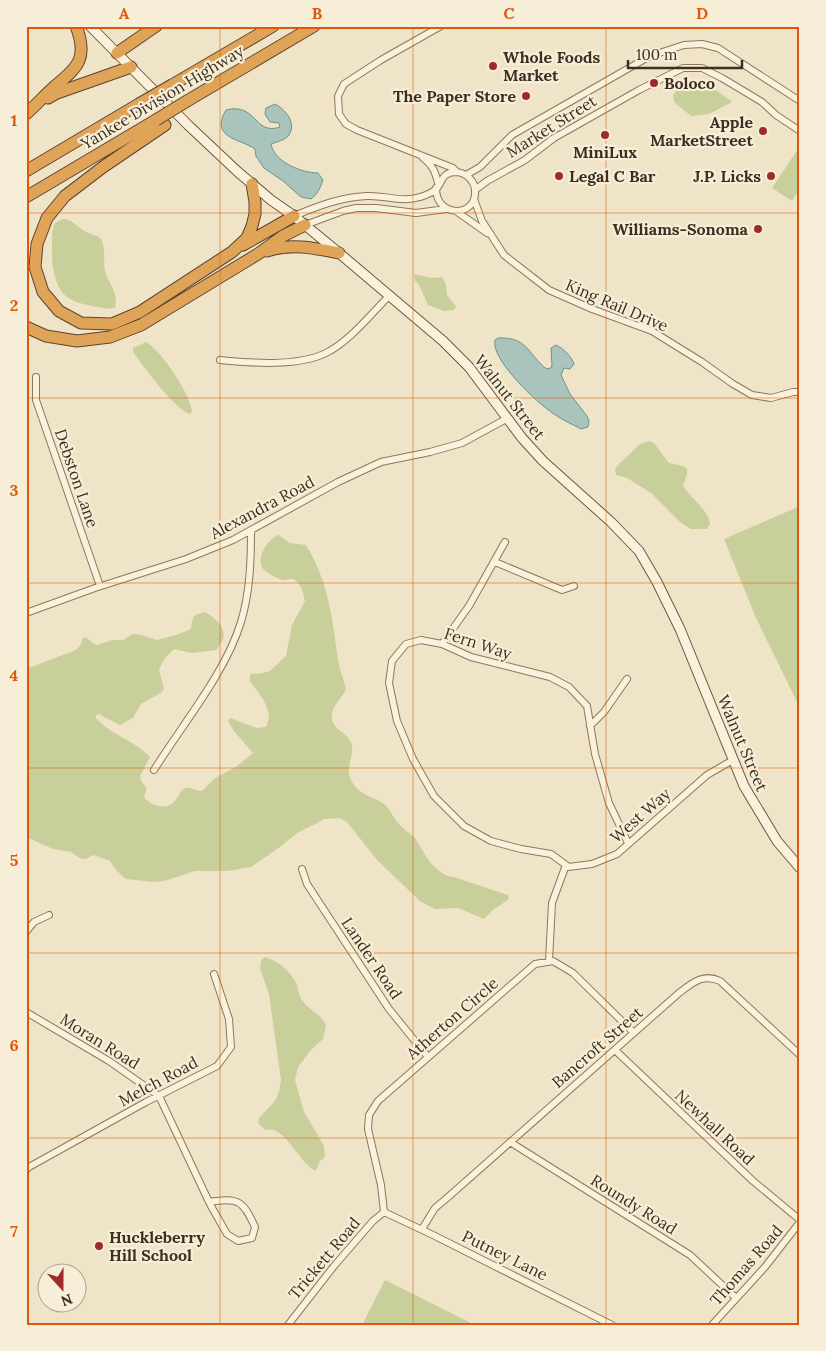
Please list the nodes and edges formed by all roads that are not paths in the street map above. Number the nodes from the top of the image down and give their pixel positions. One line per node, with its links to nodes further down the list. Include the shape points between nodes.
1 (76, 26): 12 (highway, via 82,48 78,62 68,77)
2 (90, 26): 8 (main road, Walnut Street)
3 (95, 26): 8 (main road)
4 (156, 26): 9 (highway)
5 (273, 26): 16 (highway, Yankee Division Highway, bridge)
6 (314, 26): 13 (highway, Yankee Division Highway, via 182,104)
7 (442, 26): 15 (street, via 354,76 344,84 338,96 339,114 346,124)
8 (101, 36): 9 (main road, Walnut Street)
9 (117, 53): 10 (main road, Walnut Street)
10 (130, 67): 12 (highway, via 57,93); 19 (main road, Walnut Street)
11 (800, 101): 18 (street, Market Street, via 718,48 702,44 684,45 650,56 512,135 480,167)
12 (30, 110)
13 (161, 122): 22 (highway, Yankee Division Highway); 29 (highway, via 65,196 47,218 37,244 35,268 43,292 59,311 81,322 112,324 140,312)
14 (800, 131): 21 (street, Market Street, via 762,102 722,78 702,68 683,68 554,138)
15 (416, 153): 17 (street); 20 (street, via 432,165)
16 (26, 171)
17 (457, 172): 18 (street); 20 (street, via 443,177)
18 (466, 175): 21 (street)
19 (252, 184): 26 (main road, Walnut Street); 29 (highway, via 255,202 252,226 247,238)
20 (437, 186): 24 (street, via 439,202); 26 (street, via 421,197 405,200 368,196 339,199)
21 (475, 190): 23 (street)
22 (26, 197)
23 (474, 199): 25 (street, via 466,208); 28 (street, King Rail Drive)
24 (446, 208): 25 (street); 27 (street, via 416,212 356,208)
25 (456, 211): 28 (street, King Rail Drive)
26 (294, 216): 27 (main road, Walnut Street); 29 (highway)
27 (305, 225): 30 (main road, Walnut Street); 31 (highway)
28 (490, 235): 36 (street, King Rail Drive, via 504,255 549,290 652,331 752,395 770,398)
29 (232, 252)
30 (339, 253): 31 (highway, via 294,246); 32 (main road, Walnut Street)
31 (258, 254): 33 (highway, via 141,325 110,337 77,341 46,336)
32 (389, 296): 34 (street, via 339,345 326,353 293,361); 37 (main road, Walnut Street, via 470,367)
33 (26, 327)
34 (220, 360)
35 (36, 377): 41 (street, Debston Lane, via 36,400)
36 (800, 392)
37 (508, 418): 38 (street, Alexandra Road, via 462,442 381,462); 47 (main road, Walnut Street, via 543,461 612,522 638,552 657,582 680,630)
38 (251, 531): 41 (street, Alexandra Road, via 186,559); 48 (street, via 251,569 241,621 226,659)
39 (505, 542): 40 (street)
40 (495, 562): 42 (street, via 562,590); 44 (street)
41 (100, 586): 43 (street, Alexandra Road)
42 (574, 586)
43 (26, 613)
44 (442, 644): 46 (street, Fern Way, via 470,657 550,677 569,687 586,706); 50 (street, Fern Way, via 421,640 406,644 392,661 389,683 397,721 413,759 434,796 464,826 491,841 551,854)
45 (627, 678): 46 (street, via 604,712)
46 (590, 726): 49 (street, Fern Way, via 594,754 609,803)
47 (733, 760): 49 (street, West Way, via 708,775); 51 (main road, Walnut Street, via 760,814)
48 (154, 770)
49 (628, 843): 50 (street, West Way, via 617,854 592,864)
50 (566, 865): 55 (street, via 552,903)
51 (800, 868)
52 (302, 869): 61 (street, Lander Road, via 307,884 389,1009)
53 (49, 915): 54 (street, via 34,922)
54 (26, 932)
55 (549, 961): 58 (street, via 573,973); 61 (street, Atherton Circle, via 535,964)
56 (214, 974): 62 (street, Melch Road, via 228,1019 231,1047 217,1066)
57 (26, 1012): 62 (street, Moran Road, via 109,1061)
58 (634, 1033): 59 (street, Bancroft Street); 60 (street, Bancroft Street, via 691,984 705,977 714,978)
59 (615, 1050): 63 (street, Bancroft Street); 67 (street, Newhall Road, via 753,1181)
60 (800, 1055)
61 (428, 1057): 66 (street, Atherton Circle, via 378,1101 369,1114 368,1129)
62 (159, 1096): 64 (street, Melch Road); 65 (street, Moran Road)
63 (510, 1142): 68 (street, Bancroft Street, via 435,1208); 69 (street, Roundy Road, via 690,1255)
64 (26, 1170)
65 (209, 1202): 65 (street, Moran Road, via 237,1201 247,1210 255,1227 252,1238 238,1241 227,1234)
66 (384, 1212): 68 (street, Putney Lane); 70 (street, Trickett Road, via 373,1221)
67 (800, 1221): 69 (street, Thomas Road)
68 (422, 1229): 71 (street, Putney Lane)
69 (736, 1298): 72 (street, Thomas Road)
70 (288, 1325)
71 (612, 1325)
72 (712, 1325)

